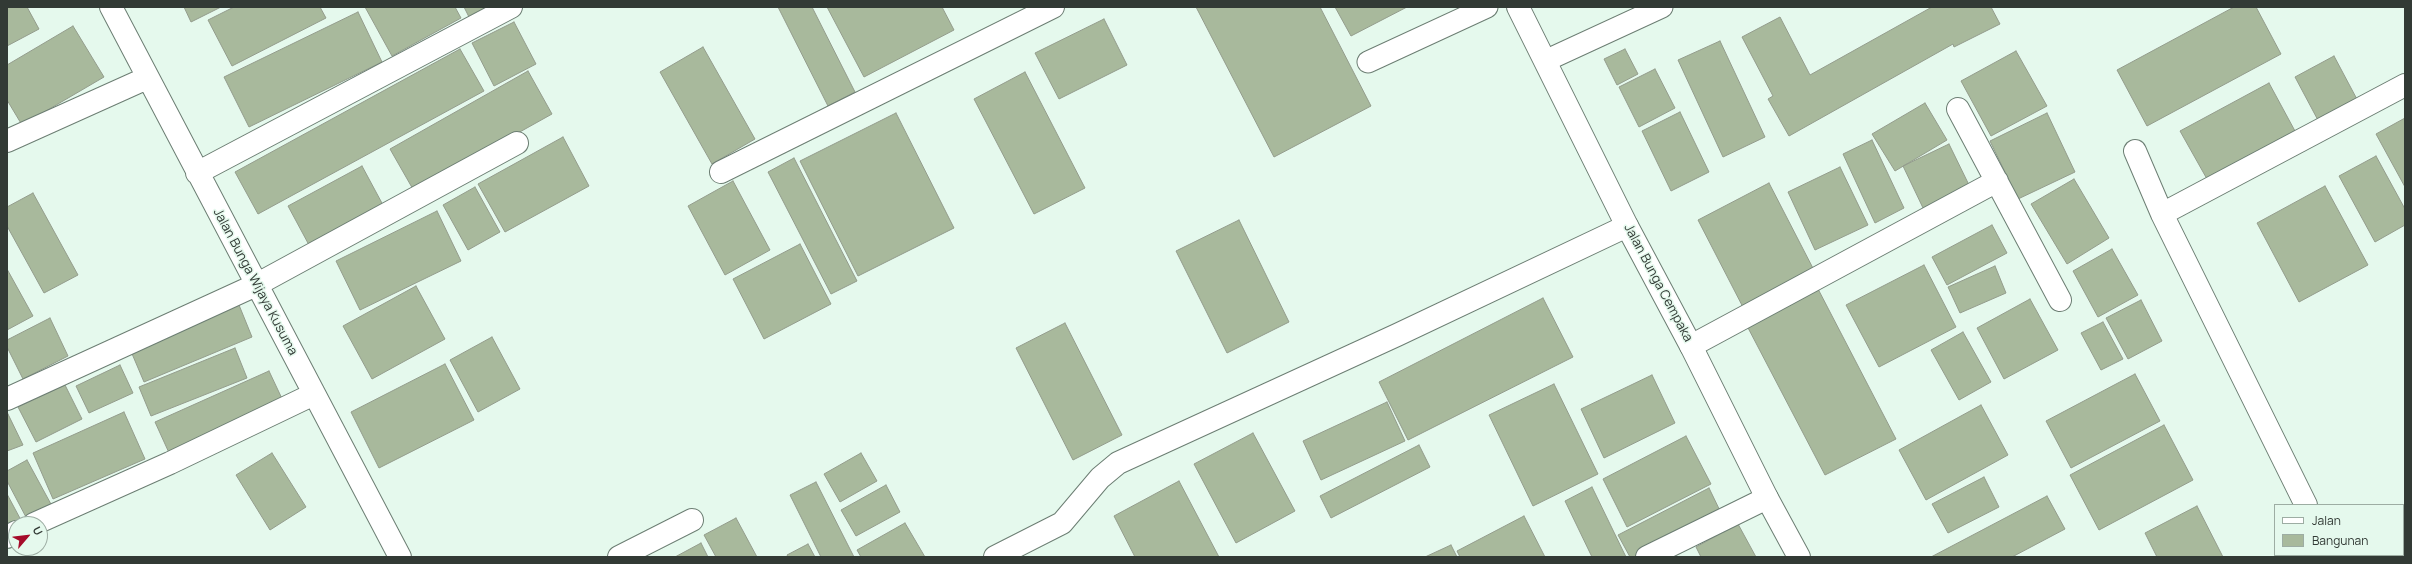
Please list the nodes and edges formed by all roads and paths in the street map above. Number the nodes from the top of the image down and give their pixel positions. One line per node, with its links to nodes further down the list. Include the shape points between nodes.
1 (112, 7): 9 (street, Jalan Bunga Wijaya Kusuma)
2 (511, 7): 15 (street)
3 (1054, 7): 16 (street)
4 (1486, 7): 8 (lane)
5 (1518, 7): 7 (street, Jalan Bunga Cempaka)
6 (1662, 7): 7 (lane)
7 (1545, 61): 19 (street, Jalan Bunga Cempaka)
8 (1368, 62)
9 (147, 78): 12 (street); 15 (street, Jalan Bunga Wijaya Kusuma)
10 (2405, 85): 18 (street)
11 (1958, 109): 17 (street)
12 (7, 141)
13 (517, 143): 20 (street)
14 (2135, 151): 18 (street)
15 (198, 172): 20 (street, Jalan Bunga Wijaya Kusuma)
16 (722, 172)
17 (1997, 181): 21 (street); 22 (street)
18 (2162, 214): 26 (street)
19 (1627, 226): 22 (street, Jalan Bunga Cempaka); 31 (street, via 1118,463 1100,478 1062,523)
20 (256, 284): 23 (street, Jalan Bunga Wijaya Kusuma); 24 (street)
21 (2060, 300)
22 (1691, 346): 25 (street, Jalan Bunga Cempaka)
23 (314, 394): 27 (street); 29 (street, Jalan Bunga Wijaya Kusuma)
24 (7, 399)
25 (1767, 498): 32 (street); 33 (street, Jalan Bunga Cempaka)
26 (2306, 504)
27 (48, 518)
28 (692, 520): 30 (street)
29 (400, 557)
30 (619, 557)
31 (995, 557)
32 (1647, 557)
33 (1799, 557)

